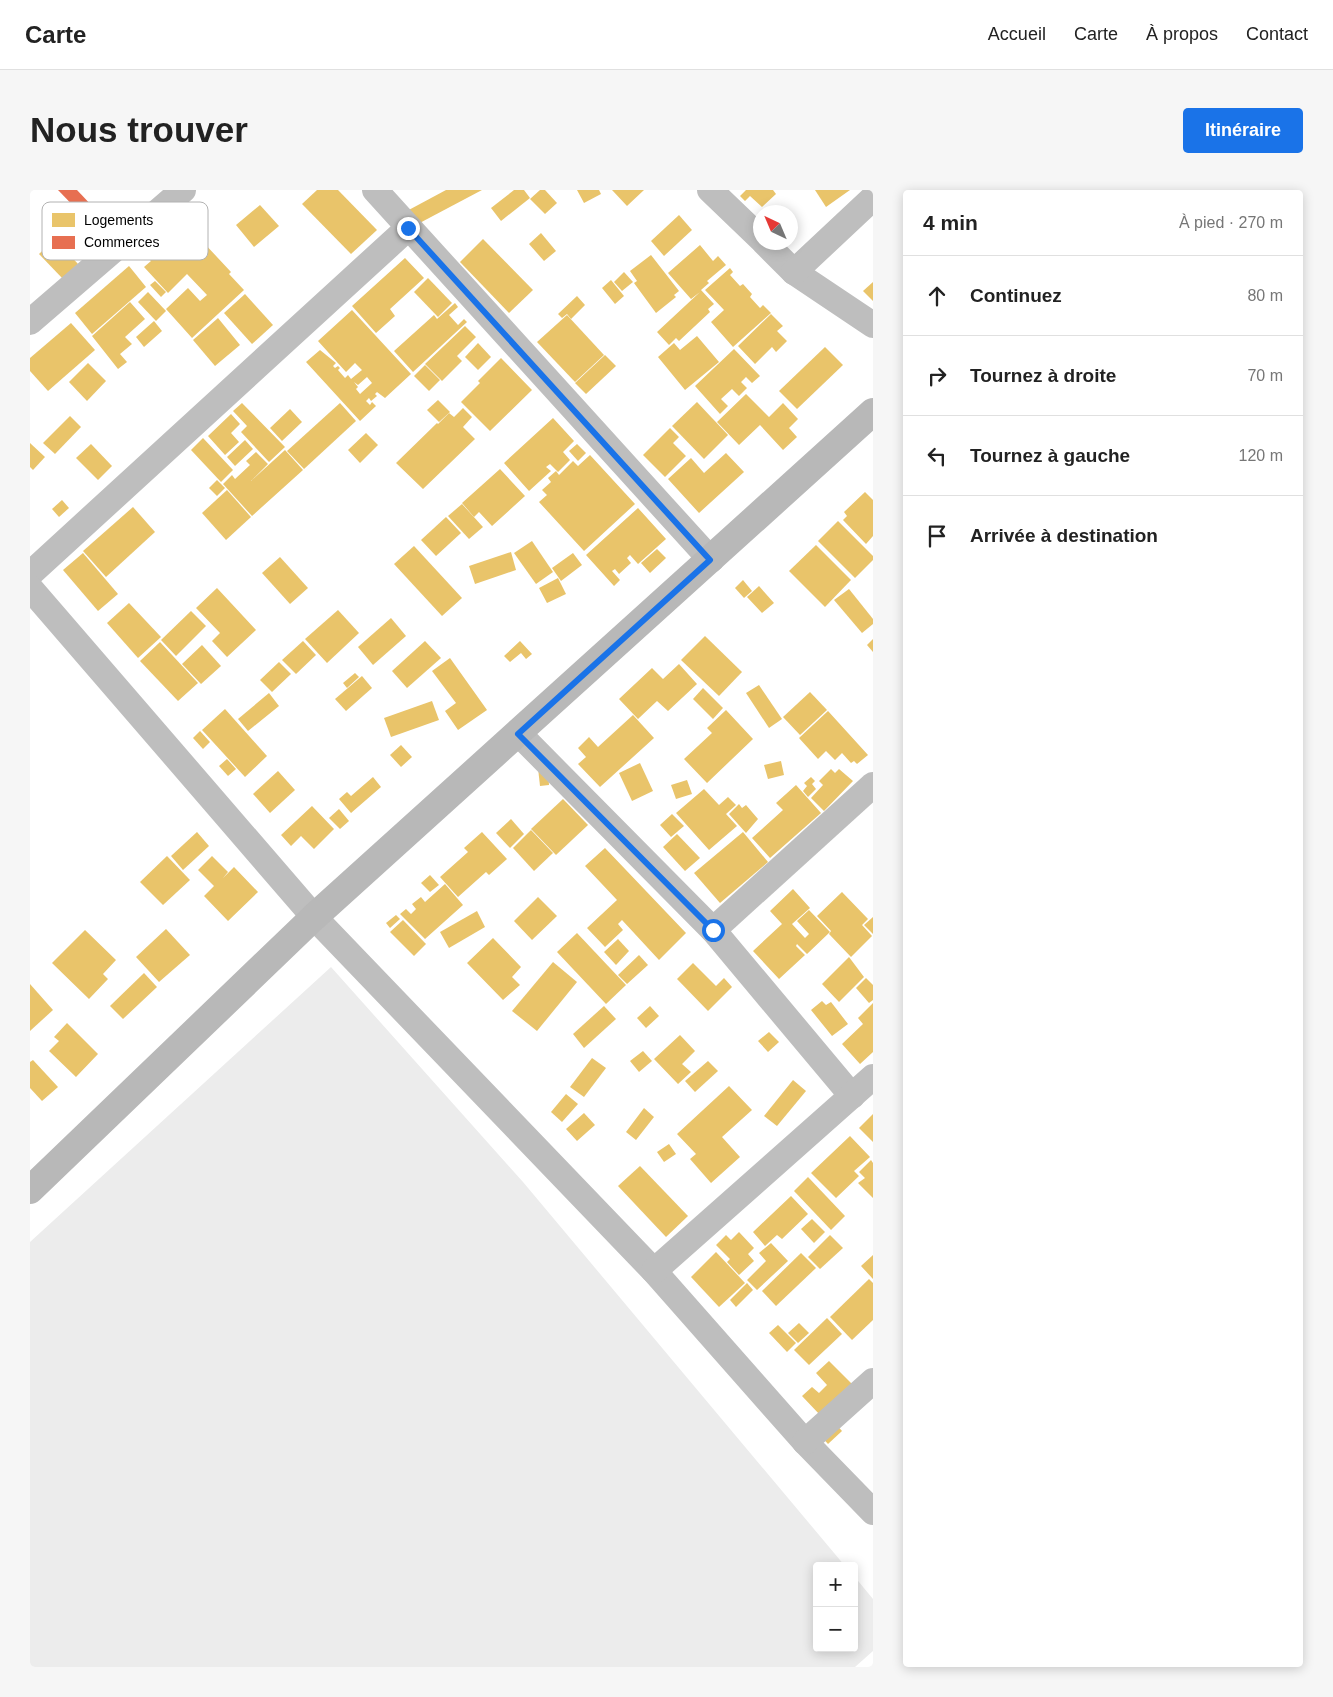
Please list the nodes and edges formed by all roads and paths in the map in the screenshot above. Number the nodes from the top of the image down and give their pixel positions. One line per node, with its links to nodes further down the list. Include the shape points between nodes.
1 (183, 190): 5 (street)
2 (375, 190): 6 (street)
3 (710, 190): 7 (street)
4 (873, 198): 10 (street)
5 (169, 202)
6 (408, 228): 14 (street); 15 (street)
7 (753, 232)
8 (772, 250): 10 (street)
9 (102, 260): 11 (street)
10 (794, 272): 12 (street)
11 (30, 322)
12 (873, 325)
13 (873, 412): 14 (street)
14 (710, 560): 17 (street)
15 (30, 574)
16 (30, 588): 19 (street)
17 (518, 734): 19 (street); 20 (street)
18 (873, 785): 20 (street)
19 (314, 917): 23 (street); 24 (street)
20 (713, 930): 22 (street)
21 (873, 1076): 22 (street)
22 (852, 1096): 24 (street)
23 (30, 1190)
24 (654, 1271): 26 (street)
25 (873, 1381): 26 (street)
26 (804, 1442): 27 (street)
27 (873, 1512)

